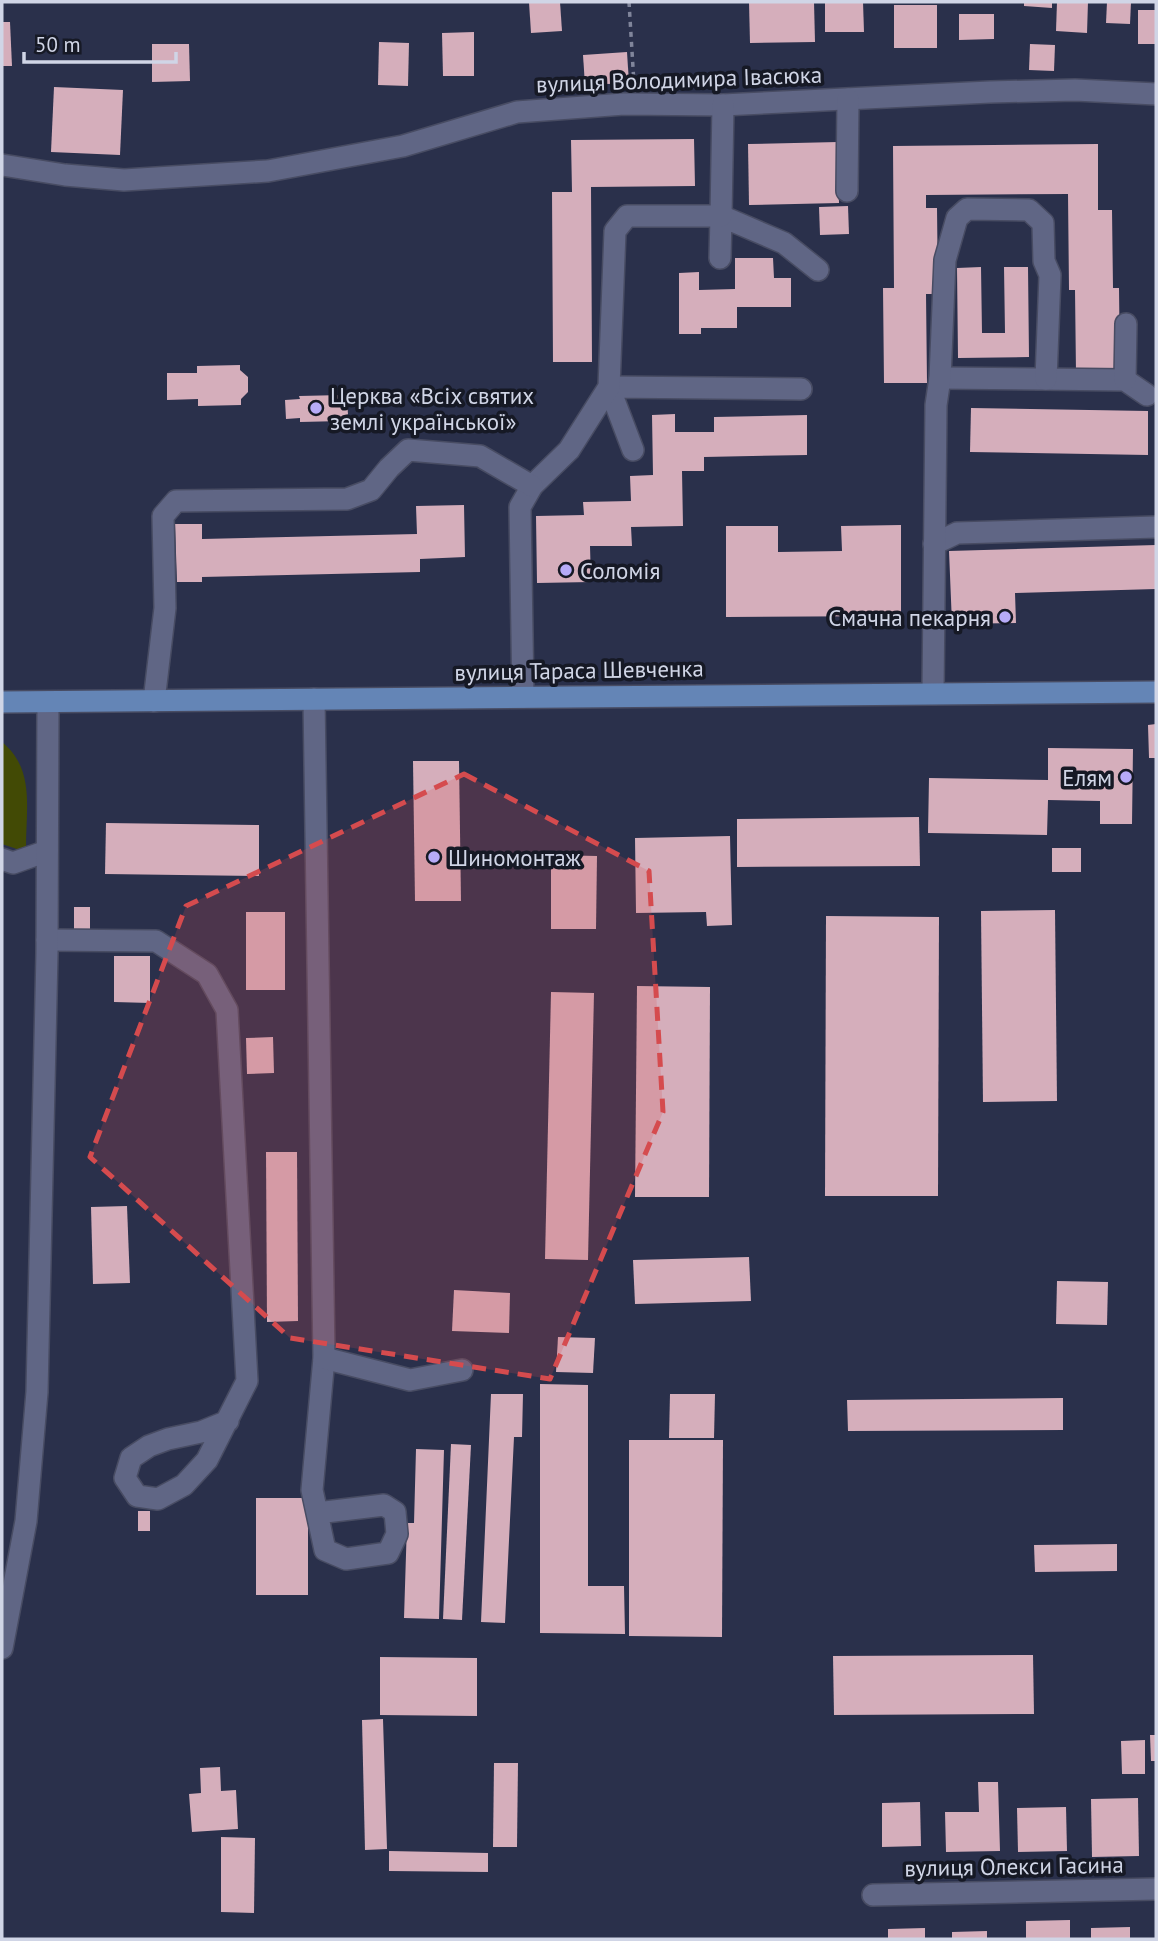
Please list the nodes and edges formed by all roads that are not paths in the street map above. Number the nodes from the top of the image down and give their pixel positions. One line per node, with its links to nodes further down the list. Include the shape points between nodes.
1 (1156, 94): 2 (street, вулиця Володимира Івасюка, via 1076,90)
2 (848, 99): 3 (street, вулиця Володимира Івасюка); 5 (street)
3 (723, 105): 4 (street, вулиця Володимира Івасюка, via 635,104 517,112 403,146 268,171 124,180); 6 (street)
4 (2, 165)
5 (847, 191)
6 (721, 216): 7 (street); 8 (street, via 784,243); 13 (street, via 627,216 615,231)
7 (720, 258)
8 (818, 270)
9 (1126, 324): 12 (street)
10 (940, 378): 11 (street); 11 (street, via 945,260 957,218 967,209 1029,210 1043,223 1044,261 1050,275); 19 (street)
11 (1046, 379): 12 (street)
12 (1125, 380): 15 (street)
13 (609, 387): 14 (street); 16 (street); 17 (street, via 569,450)
14 (802, 389)
15 (1147, 395)
16 (633, 450)
17 (532, 486): 22 (street, via 520,507); 24 (street, via 480,457 408,450 371,491 346,499 176,501 163,516 165,608)
18 (1156, 527): 19 (street, via 957,533)
19 (934, 544): 21 (street)
20 (1156, 692): 21 (main road, вулиця Тараса Шевченка)
21 (933, 693): 22 (main road, вулиця Тараса Шевченка)
22 (523, 697): 23 (main road, вулиця Тараса Шевченка)
23 (314, 699): 24 (main road, вулиця Тараса Шевченка); 30 (street)
24 (154, 701): 26 (main road, вулиця Тараса Шевченка)
25 (2, 702): 26 (main road, вулиця Тараса Шевченка)
26 (48, 702): 27 (street)
27 (47, 851): 28 (street, via 13,863); 29 (street)
28 (2, 859)
29 (47, 940): 32 (street, via 156,941 207,974 227,1010 247,1381); 34 (street, via 37,1392 26,1521)
30 (324, 1358): 31 (street, via 410,1380); 33 (street, via 312,1490)
31 (462, 1370)
32 (228, 1421): 32 (street, via 207,1460 184,1485 159,1499 137,1496 125,1478 131,1458 149,1446)
33 (317, 1513)
34 (2, 1648)
35 (1156, 1889): 36 (street, вулиця Олекси Гасина)
36 (873, 1895)

